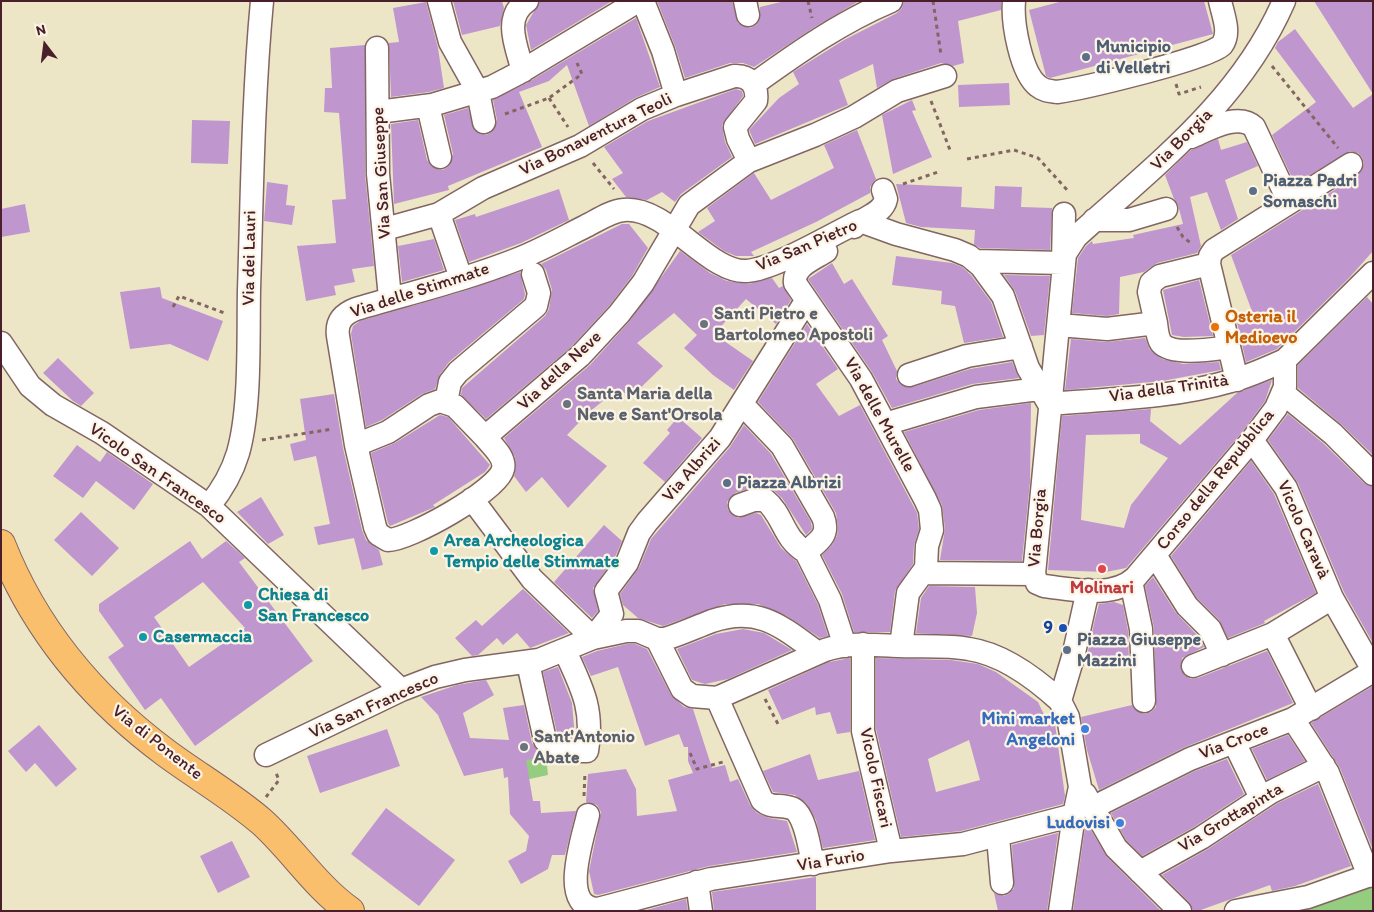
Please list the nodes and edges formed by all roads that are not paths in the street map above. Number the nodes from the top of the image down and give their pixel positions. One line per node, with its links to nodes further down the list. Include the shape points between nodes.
1 (262, 1): 60 (street, Via dei Lauri, via 253,120 247,374 240,443 229,476)
2 (439, 1): 14 (street, via 450,42)
3 (527, 1): 11 (street, via 512,21)
4 (638, 1): 11 (street)
5 (643, 1): 15 (street)
6 (1014, 1): 7 (street, via 1014,22 1030,77 1043,89 1057,92 1212,52 1223,44 1226,31)
7 (1220, 1)
8 (1284, 1): 19 (street, Via Borgia, via 1259,50 1223,98)
9 (884, 3): 13 (street, via 816,40)
10 (377, 48): 17 (street, Via San Giuseppe)
11 (523, 71): 14 (street)
12 (934, 79): 21 (street, Via della Neve, via 897,91 861,114)
13 (754, 84): 15 (street, Via Bonaventura Teoli, via 746,77 734,76); 21 (street, via 756,102 735,127)
14 (478, 92): 16 (street); 18 (street)
15 (676, 94): 28 (street, Via Bonaventura Teoli, via 642,108 580,146 483,188)
16 (428, 106): 17 (street); 20 (street)
17 (378, 112): 31 (street, Via San Giuseppe, via 378,174)
18 (484, 122)
19 (1187, 138): 24 (street, via 1228,123 1250,123); 29 (street, Via Borgia)
20 (440, 157)
21 (749, 161): 32 (street, Via della Neve, via 693,201)
22 (1350, 164): 24 (street)
23 (883, 190): 30 (street, via 886,200 883,208)
24 (1289, 202): 33 (street, via 1214,250)
25 (1067, 203): 35 (street, Via Borgia)
26 (1166, 209): 29 (street, via 1129,220)
27 (630, 210): 32 (street, Via San Pietro, via 648,214); 38 (street, Via delle Stimmate, via 612,213 520,258)
28 (440, 214): 31 (street, Via Bonaventura Teoli); 38 (street)
29 (1094, 220): 35 (street, Via Borgia, via 1072,242)
30 (860, 221): 32 (street, Via San Pietro, via 765,267 744,271 722,264); 34 (street, Via San Pietro, via 948,248); 40 (street, Via delle Murelle, via 841,240 796,273 795,283)
31 (385, 229): 39 (street, Via San Giuseppe)
32 (674, 231): 55 (street, Via della Neve, via 640,288 607,327 558,375)
33 (1209, 260): 41 (street, via 1160,276 1151,283 1149,292); 45 (street)
34 (975, 261): 35 (street, Via San Pietro); 44 (street, Via San Pietro, via 1003,296)
35 (1063, 263): 42 (street, Via Borgia)
36 (533, 274): 51 (street, via 539,292 536,306 458,372 450,382)
37 (1372, 274): 46 (street)
38 (461, 278): 39 (street, Via delle Stimmate)
39 (390, 298): 54 (street, Via delle Stimmate, via 356,309 338,325)
40 (806, 300): 52 (street, Via Albrizi); 53 (street, Via delle Murelle, via 855,370)
41 (1156, 323): 42 (street, via 1107,328); 45 (street, via 1160,341 1168,347 1200,350)
42 (1059, 325): 50 (street, Via Borgia)
43 (1, 344): 60 (street, Vicolo San Francesco, via 30,386 53,406 102,432)
44 (1021, 347): 47 (street, via 967,356); 50 (street, Via San Pietro, via 1030,374)
45 (1229, 347): 48 (street)
46 (1285, 360): 48 (street, Via della Trinità); 49 (street, Corso della Repubblica)
47 (909, 374)
48 (1237, 380): 50 (street, Via della Trinità, via 1169,393)
49 (1284, 393): 56 (street, Corso della Repubblica); 57 (street, via 1333,434)
50 (1044, 396): 53 (street, Via della Trinità, via 976,397); 65 (street, Via Borgia)
51 (446, 402): 54 (street, via 429,405 396,427); 55 (street, via 455,406)
52 (742, 404): 62 (street, via 782,446 823,517 824,536); 70 (street, Via Albrizi, via 710,451 642,528 627,563 606,591 612,614)
53 (885, 424): 64 (street, Via delle Murelle, via 930,510 932,530)
54 (355, 435): 58 (street, Via delle Stimmate, via 375,527 382,538 394,540 443,518)
55 (485, 437): 58 (street, via 502,458 503,469 497,480)
56 (1252, 440): 63 (street, Corso della Repubblica); 68 (street, Vicolo Caravà, via 1286,488)
57 (1373, 474)
58 (472, 499): 70 (street, via 525,571)
59 (740, 505): 62 (street, Vicolo Fiscari, via 764,500 774,509 794,545)
60 (209, 506): 80 (street, Vicolo San Francesco)
61 (1, 544): 99 (main road, Via di Ponente, via 37,618 86,682 152,742 253,815 291,851 321,888)
62 (806, 552): 72 (street, Vicolo Fiscari)
63 (1155, 555): 66 (street, Corso della Repubblica); 76 (street, via 1191,611 1210,629)
64 (923, 573): 65 (street); 73 (street, Via delle Murelle, via 908,593)
65 (1035, 578): 67 (street, via 1044,586)
66 (1131, 581): 67 (street, Corso della Repubblica, via 1110,589); 82 (street, via 1141,629)
67 (1088, 590): 83 (street)
68 (1332, 598): 69 (street); 79 (street, Vicolo Caravà)
69 (1273, 634): 76 (street); 84 (street)
70 (593, 638): 71 (street, Via San Francesco, via 633,631); 74 (street, Via San Francesco)
71 (657, 640): 75 (street, via 722,618 748,615 778,625); 81 (street, via 682,689 692,696)
72 (854, 645): 73 (street); 75 (street); 92 (street, Vicolo Fiscari, via 863,731)
73 (901, 646): 83 (street, via 983,652 1044,687)
74 (565, 651): 77 (street, Via San Francesco); 77 (street, via 588,705 590,731 587,751 558,751 545,740)
75 (818, 653): 81 (street)
76 (1222, 655): 78 (street)
77 (528, 663): 80 (street, Via San Francesco, via 446,674)
78 (1193, 666)
79 (1373, 670): 84 (street, Via Croce)
80 (401, 690): 86 (street, Via San Francesco)
81 (716, 698): 93 (street, via 762,800 770,806 792,808 799,814)
82 (1144, 701)
83 (1064, 709): 89 (street)
84 (1302, 714): 85 (street, Via Croce); 87 (street)
85 (1234, 742): 88 (street); 89 (street, Via Croce, via 1180,763)
86 (266, 755)
87 (1324, 766): 88 (street, Via Grottapinta); 95 (street)
88 (1261, 798): 94 (street, Via Grottapinta)
89 (1083, 811): 91 (street, Via Furio); 94 (street); 101 (street)
90 (588, 815): 96 (street, Via Furio, via 575,886 579,900 588,908 603,908)
91 (998, 837): 92 (street, Via Furio, via 948,847); 97 (street)
92 (891, 851): 93 (street, Via Furio)
93 (813, 864): 96 (street, Via Furio)
94 (1140, 872): 102 (street)
95 (1371, 875): 98 (street, via 1300,900)
96 (697, 882): 100 (street)
97 (1002, 883)
98 (1249, 909)
99 (350, 911)
100 (701, 911)
101 (1060, 911)
102 (1180, 911)

